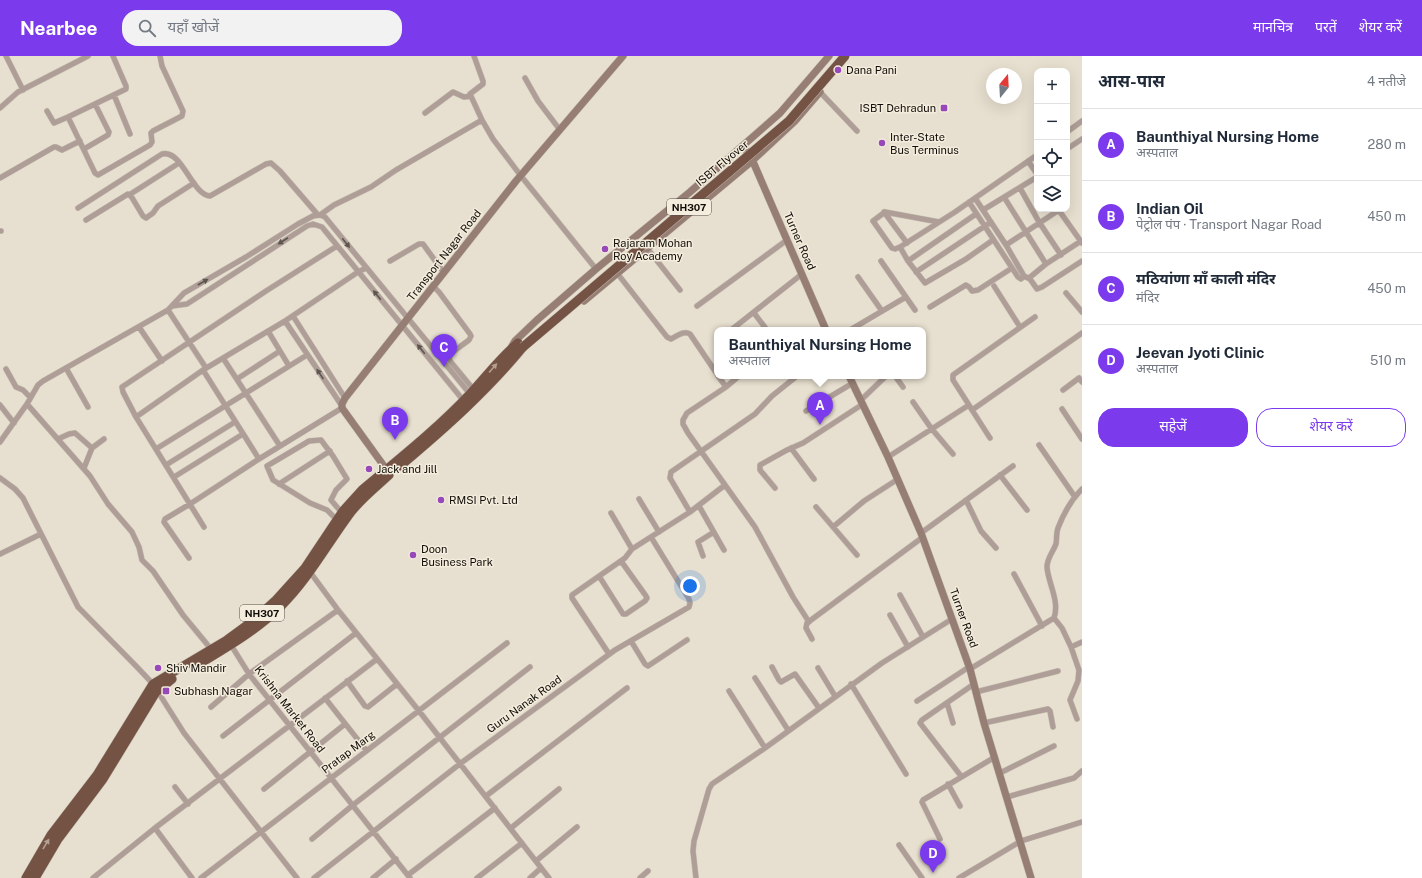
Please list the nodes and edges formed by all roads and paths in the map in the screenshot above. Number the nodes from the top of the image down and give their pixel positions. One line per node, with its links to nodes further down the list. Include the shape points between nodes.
1 (6, 56): 12 (street)
2 (88, 56): 12 (street)
3 (113, 56): 14 (street, via 126,86 124,91)
4 (160, 56): 31 (street, via 162,66 183,111 182,116 153,131 150,145 98,175)
5 (474, 56): 15 (street, via 483,84 471,93)
6 (623, 56): 23 (main road, Transport Nagar Road)
7 (829, 56): 29 (main road, via 780,113)
8 (837, 56): 114 (highway, ISBT Flyover / NH307, via 784,118 746,153)
9 (845, 56): 114 (highway, ISBT Flyover / NH307, bridge, via 789,121)
10 (849, 56): 13 (main road)
11 (525, 78): 23 (street, via 538,101)
12 (23, 90): 17 (street)
13 (820, 92): 25 (street); 33 (main road)
14 (114, 95): 16 (street); 26 (street)
15 (471, 96): 19 (street, via 461,96 454,92); 21 (street)
16 (95, 104): 20 (street); 31 (street, via 109,132)
17 (0, 108)
18 (47, 111): 20 (street, via 54,123)
19 (425, 113)
20 (68, 116): 28 (street)
21 (482, 120): 37 (street); 52 (street)
22 (1082, 121): 24 (street)
23 (560, 130): 37 (main road, Transport Nagar Road)
24 (1070, 130)
25 (857, 131)
26 (130, 134)
27 (1082, 139): 30 (street)
28 (80, 141): 31 (street); 38 (street, via 62,150 54,147)
29 (744, 146): 33 (main road, Turner Road); 79 (main road)
30 (1070, 147)
31 (84, 149)
32 (1034, 157): 34 (street)
33 (752, 161): 60 (main road, Turner Road); 67 (main road)
34 (1028, 161): 36 (street); 44 (street)
35 (179, 162): 40 (street); 42 (street); 46 (street, via 170,154 162,154)
36 (1034, 170)
37 (521, 176): 79 (street); 82 (main road, Transport Nagar Road)
38 (0, 178)
39 (1034, 179): 41 (street)
40 (194, 183): 42 (street, via 158,206 146,218); 52 (street, via 204,194 210,196 272,163)
41 (1020, 188): 43 (street); 56 (street)
42 (129, 195): 53 (street)
43 (1004, 197): 47 (street); 59 (street)
44 (975, 198): 45 (street); 47 (street)
45 (968, 202): 51 (street); 54 (street)
46 (78, 208)
47 (983, 210): 55 (street)
48 (884, 212): 54 (street); 63 (street); 65 (street, via 874,219 874,222 892,248)
49 (1054, 212): 56 (street)
50 (1060, 212): 62 (street)
51 (976, 214): 58 (street); 71 (street)
52 (319, 215): 57 (street); 70 (street, via 298,224); 77 (street, one-way to 77, via 325,217)
53 (86, 220)
54 (939, 222): 63 (street)
55 (991, 222): 58 (street); 66 (street)
56 (1039, 222): 59 (street); 69 (street)
57 (317, 224): 64 (street); 76 (street, one-way to 76, via 307,226)
58 (984, 226): 61 (street); 81 (street)
59 (1026, 231): 66 (street); 75 (street)
60 (787, 240): 84 (main road, Turner Road); 93 (street)
61 (993, 240): 68 (street); 81 (street, via 927,283 923,282)
62 (1082, 242): 69 (street)
63 (907, 243): 65 (street)
64 (337, 246): 80 (street); 113 (street)
65 (900, 247): 71 (street)
66 (1007, 247): 68 (street); 86 (street)
67 (647, 248): 83 (main road); 89 (street)
68 (1002, 253): 78 (street)
69 (1061, 255): 75 (street)
70 (241, 260): 76 (street); 92 (street, one-way to 70, via 184,293)
71 (908, 260): 81 (street)
72 (390, 261): 82 (street, via 423,244)
73 (881, 261): 91 (street)
74 (1082, 262): 86 (street, via 1039,289)
75 (1046, 264): 86 (street)
76 (246, 265): 92 (street, via 187,304)
77 (366, 268): 80 (street); 102 (street)
78 (1012, 268): 86 (street, via 1020,279); 94 (street, via 978,290 972,291 966,286)
79 (596, 269): 116 (main road, via 515,341)
80 (358, 272): 100 (street); 104 (street, one-way to 80)
81 (916, 272)
82 (444, 273): 87 (main road, Transport Nagar Road)
83 (617, 273): 116 (main road, via 525,351); 126 (street, via 667,338 688,332)
84 (802, 274): 99 (street); 108 (main road, Turner Road)
85 (858, 277): 97 (street)
86 (1026, 277)
87 (433, 286): 102 (main road, Transport Nagar Road); 118 (street, via 471,336)
88 (994, 286): 110 (street)
89 (680, 290)
90 (1066, 293): 98 (street)
91 (906, 297): 96 (street); 97 (street)
92 (172, 306): 95 (street)
93 (697, 306)
94 (930, 307)
95 (168, 310): 105 (street); 113 (street)
96 (915, 310)
97 (882, 311): 109 (street)
98 (1082, 312)
99 (754, 313): 106 (street); 107 (street)
100 (292, 316): 103 (street); 142 (street)
101 (1035, 317): 110 (street)
102 (407, 319): 104 (main road, Transport Nagar Road); 121 (street)
103 (285, 321): 111 (street); 117 (street)
104 (402, 326): 140 (street, one-way to 104); 142 (main road, Transport Nagar Road)
105 (139, 327): 120 (street); 123 (street)
106 (735, 327)
107 (765, 327)
108 (825, 327)
109 (855, 327)
110 (1020, 327): 150 (street, via 952,377)
111 (268, 331): 115 (street); 119 (street)
112 (1082, 333): 150 (street)
113 (189, 342): 120 (street); 125 (street)
114 (521, 345): 116 (highway, ISBT Flyover / NH307)
115 (280, 351): 122 (street); 127 (street)
116 (511, 354): 140 (highway, NH307, one-way to 116); 178 (highway, NH307, via 452,422)
117 (307, 355): 122 (street); 149 (street, one-way to 117)
118 (449, 357): 121 (street); 140 (street)
119 (223, 358): 125 (street); 127 (street)
120 (162, 361): 153 (street, via 122,387)
121 (442, 361): 140 (street)
122 (289, 366): 139 (street)
123 (66, 368): 141 (street, via 40,382); 148 (street)
124 (6, 369): 141 (street, via 16,387)
125 (204, 369): 147 (street); 153 (street)
126 (714, 369)
127 (237, 379): 139 (street)
128 (721, 379): 136 (street)
129 (735, 379): 136 (street)
130 (794, 379): 171 (street, via 772,396 758,412)
131 (851, 379): 135 (main road, Turner Road)
132 (883, 379): 143 (street)
133 (898, 379): 137 (street)
134 (1081, 379): 138 (street)
135 (853, 383): 143 (main road, Turner Road); 152 (street)
136 (726, 387): 171 (street, via 687,413 683,420 690,438)
137 (903, 387)
138 (1063, 390)
139 (246, 393): 147 (street); 166 (street)
140 (469, 395): 178 (highway, NH307)
141 (30, 397): 145 (street)
142 (346, 398): 149 (main road, Transport Nagar Road)
143 (862, 402): 169 (street, via 818,434); 173 (main road, Turner Road)
144 (914, 402): 156 (street)
145 (27, 404): 155 (street); 161 (street)
146 (0, 405): 155 (street)
147 (226, 406): 154 (street); 168 (street)
148 (88, 407)
149 (342, 407): 166 (street); 178 (main road)
150 (971, 407): 156 (street); 160 (street)
151 (1062, 409): 163 (street)
152 (806, 411)
153 (136, 417): 168 (street)
154 (235, 422): 158 (street); 175 (street)
155 (14, 423): 159 (street)
156 (931, 428): 172 (street); 173 (street)
157 (0, 432): 159 (street)
158 (243, 434): 174 (street); 180 (street)
159 (4, 437): 164 (street)
160 (990, 438)
161 (58, 439): 167 (street, via 75,433); 177 (street)
162 (104, 439): 167 (street)
163 (1082, 440)
164 (0, 442)
165 (1039, 445): 188 (street)
166 (280, 446): 174 (street)
167 (92, 448): 177 (street)
168 (156, 448): 175 (street)
169 (791, 448): 182 (street); 186 (street, via 759,466)
170 (330, 452): 184 (street); 184 (street, via 322,440 309,441 282,456 267,466 273,480); 190 (street, via 347,479 336,490)
171 (702, 452): 185 (street); 197 (street, via 669,475)
172 (953, 454)
173 (888, 457): 183 (main road, Turner Road)
174 (259, 459): 192 (street)
175 (166, 465): 180 (street)
176 (1013, 466): 179 (street)
177 (84, 468): 235 (street, via 108,504 132,532 142,560)
178 (388, 472): 199 (highway, NH307, via 362,490); 215 (highway, NH307, via 349,515)
179 (1000, 475): 191 (street); 196 (street)
180 (174, 477): 192 (street)
181 (0, 478): 204 (street, via 20,493)
182 (814, 479)
183 (898, 479): 201 (street, via 864,501); 205 (main road, Turner Road)
184 (279, 484): 193 (street, via 310,503)
185 (725, 486): 194 (street); 223 (street, via 755,527)
186 (774, 488)
187 (1082, 489): 188 (street)
188 (1075, 497): 221 (street, via 1058,528 1048,564 1055,598)
189 (639, 499): 202 (street)
190 (331, 500): 193 (street); 199 (street)
191 (966, 500): 205 (street); 208 (street, via 981,532)
192 (190, 504): 200 (street); 213 (street, via 164,522)
193 (321, 506): 199 (street)
194 (699, 506): 197 (street); 203 (street)
195 (816, 507): 201 (street)
196 (1027, 510)
197 (690, 512): 202 (street)
198 (611, 513): 207 (street)
199 (339, 517): 235 (highway, NH307, via 305,568 276,600 253,621)
200 (204, 527)
201 (833, 527): 211 (street)
202 (659, 532): 206 (street)
203 (714, 532): 209 (street); 212 (street, via 698,542)
204 (41, 534): 210 (street); 250 (street, via 78,607)
205 (922, 535): 222 (main road, Turner Road); 223 (street)
206 (651, 537): 207 (street); 229 (street, Guru Nanak Road, via 689,599 690,606)
207 (632, 548): 214 (street)
208 (996, 548)
209 (724, 550)
210 (0, 554)
211 (857, 555)
212 (703, 556)
213 (190, 558)
214 (621, 561): 217 (street); 217 (street, via 646,596 645,602 623,614)
215 (310, 572): 219 (street); 232 (highway, NH307, via 281,606)
216 (1014, 574): 224 (street)
217 (599, 576): 236 (street, via 572,596)
218 (900, 595): 226 (street)
219 (338, 610): 225 (street); 243 (street)
220 (890, 615): 233 (street)
221 (1054, 618): 224 (street); 234 (street)
222 (952, 619): 226 (street); 241 (main road, Turner Road)
223 (809, 622): 227 (street, via 806,628)
224 (1042, 626): 241 (street)
225 (356, 633): 237 (street); 256 (street)
226 (923, 637): 233 (street)
227 (812, 639)
228 (687, 640): 229 (street, via 648,666)
229 (631, 641): 236 (street, Guru Nanak Road)
230 (1082, 642): 234 (street)
231 (507, 643): 261 (street, Pratap Marg)
232 (231, 645): 243 (street, Krishna Market Road); 250 (highway, NH307)
233 (908, 647): 248 (street)
234 (1071, 647): 246 (street, via 1079,670)
235 (211, 649): 250 (highway, NH307)
236 (609, 654): 276 (street, Guru Nanak Road)
237 (377, 659): 245 (street); 247 (street)
238 (530, 667): 270 (street)
239 (772, 667): 260 (street, via 781,682 795,674)
240 (818, 668): 254 (street)
241 (969, 668): 249 (main road, Turner Road); 257 (street)
242 (1058, 671): 253 (street)
243 (249, 674): 256 (street, Krishna Market Road); 259 (street)
244 (755, 678): 268 (street)
245 (347, 681): 247 (street, via 368,707); 255 (street)
246 (1079, 683): 262 (street, via 1070,700)
247 (397, 684): 261 (street)
248 (851, 684): 254 (street); 279 (street)
249 (974, 684): 253 (main road, Turner Road); 258 (street)
250 (154, 688): 282 (street); 309 (highway, NH307, one-way to 250, via 51,835 97,775); 310 (highway, NH307, via 145,709 103,779 58,839)
251 (627, 688): 287 (street)
252 (728, 691): 272 (street)
253 (976, 692): 264 (main road, Turner Road)
254 (835, 696): 260 (street)
255 (325, 698): 265 (street); 266 (street)
256 (270, 700): 266 (street, Krishna Market Road); 269 (street)
257 (917, 701)
258 (947, 703): 263 (street); 280 (street, via 920,724)
259 (211, 707)
260 (819, 708): 268 (street)
261 (419, 711): 270 (street); 273 (street, Pratap Marg)
262 (1077, 719)
263 (953, 723)
264 (984, 723): 267 (street, via 1048,709); 275 (main road, Turner Road)
265 (346, 724): 273 (street); 274 (street)
266 (290, 725): 274 (street, Krishna Market Road); 282 (street)
267 (1053, 726)
268 (788, 730): 272 (street)
269 (223, 736)
270 (440, 737): 276 (street); 290 (street)
271 (1054, 746): 278 (street)
272 (765, 748): 321 (street, via 715,781 710,787 694,841)
273 (366, 750): 281 (street, Pratap Marg)
274 (311, 752): 281 (street, Krishna Market Road); 285 (street)
275 (995, 756): 278 (main road, Turner Road); 280 (street)
276 (460, 763): 287 (street); 298 (street, Guru Nanak Road)
277 (1082, 771): 288 (street, via 1074,778)
278 (1000, 773): 288 (main road, Turner Road)
279 (906, 774)
280 (961, 776): 283 (street)
281 (331, 777): 290 (street, Krishna Market Road); 297 (street, Pratap Marg)
282 (220, 780): 289 (street); 297 (street)
283 (948, 784): 291 (street); 300 (street, via 924,798 922,802)
284 (175, 787): 289 (street)
285 (264, 789)
286 (559, 789): 296 (street)
287 (486, 796): 292 (street)
288 (1007, 797): 301 (main road, Turner Road)
289 (188, 804): 295 (street)
290 (353, 805): 298 (street, Krishna Market Road); 299 (street)
291 (960, 806)
292 (495, 808): 296 (street); 308 (street)
293 (1082, 822): 301 (street)
294 (577, 827): 305 (street)
295 (156, 828): 311 (street); 312 (street)
296 (511, 828): 302 (street)
297 (261, 831): 313 (street, Pratap Marg); 314 (street)
298 (373, 831): 304 (street, Krishna Market Road); 315 (street, Guru Nanak Road)
299 (312, 839)
300 (940, 839)
301 (1020, 841): 323 (street); 324 (main road, Turner Road)
302 (522, 843): 305 (street); 317 (street)
303 (899, 845): 322 (street)
304 (396, 859): 308 (street, Krishna Market Road); 316 (street)
305 (536, 861): 306 (street)
306 (542, 868): 318 (street); 319 (street)
307 (648, 871): 320 (street)
308 (409, 877)
309 (26, 878)
310 (35, 878)
311 (93, 878)
312 (192, 878)
313 (201, 878)
314 (297, 878)
315 (314, 878)
316 (373, 878)
317 (478, 878)
318 (530, 878)
319 (549, 878)
320 (640, 878)
321 (696, 878)
322 (922, 878)
323 (959, 878)
324 (1030, 878)

